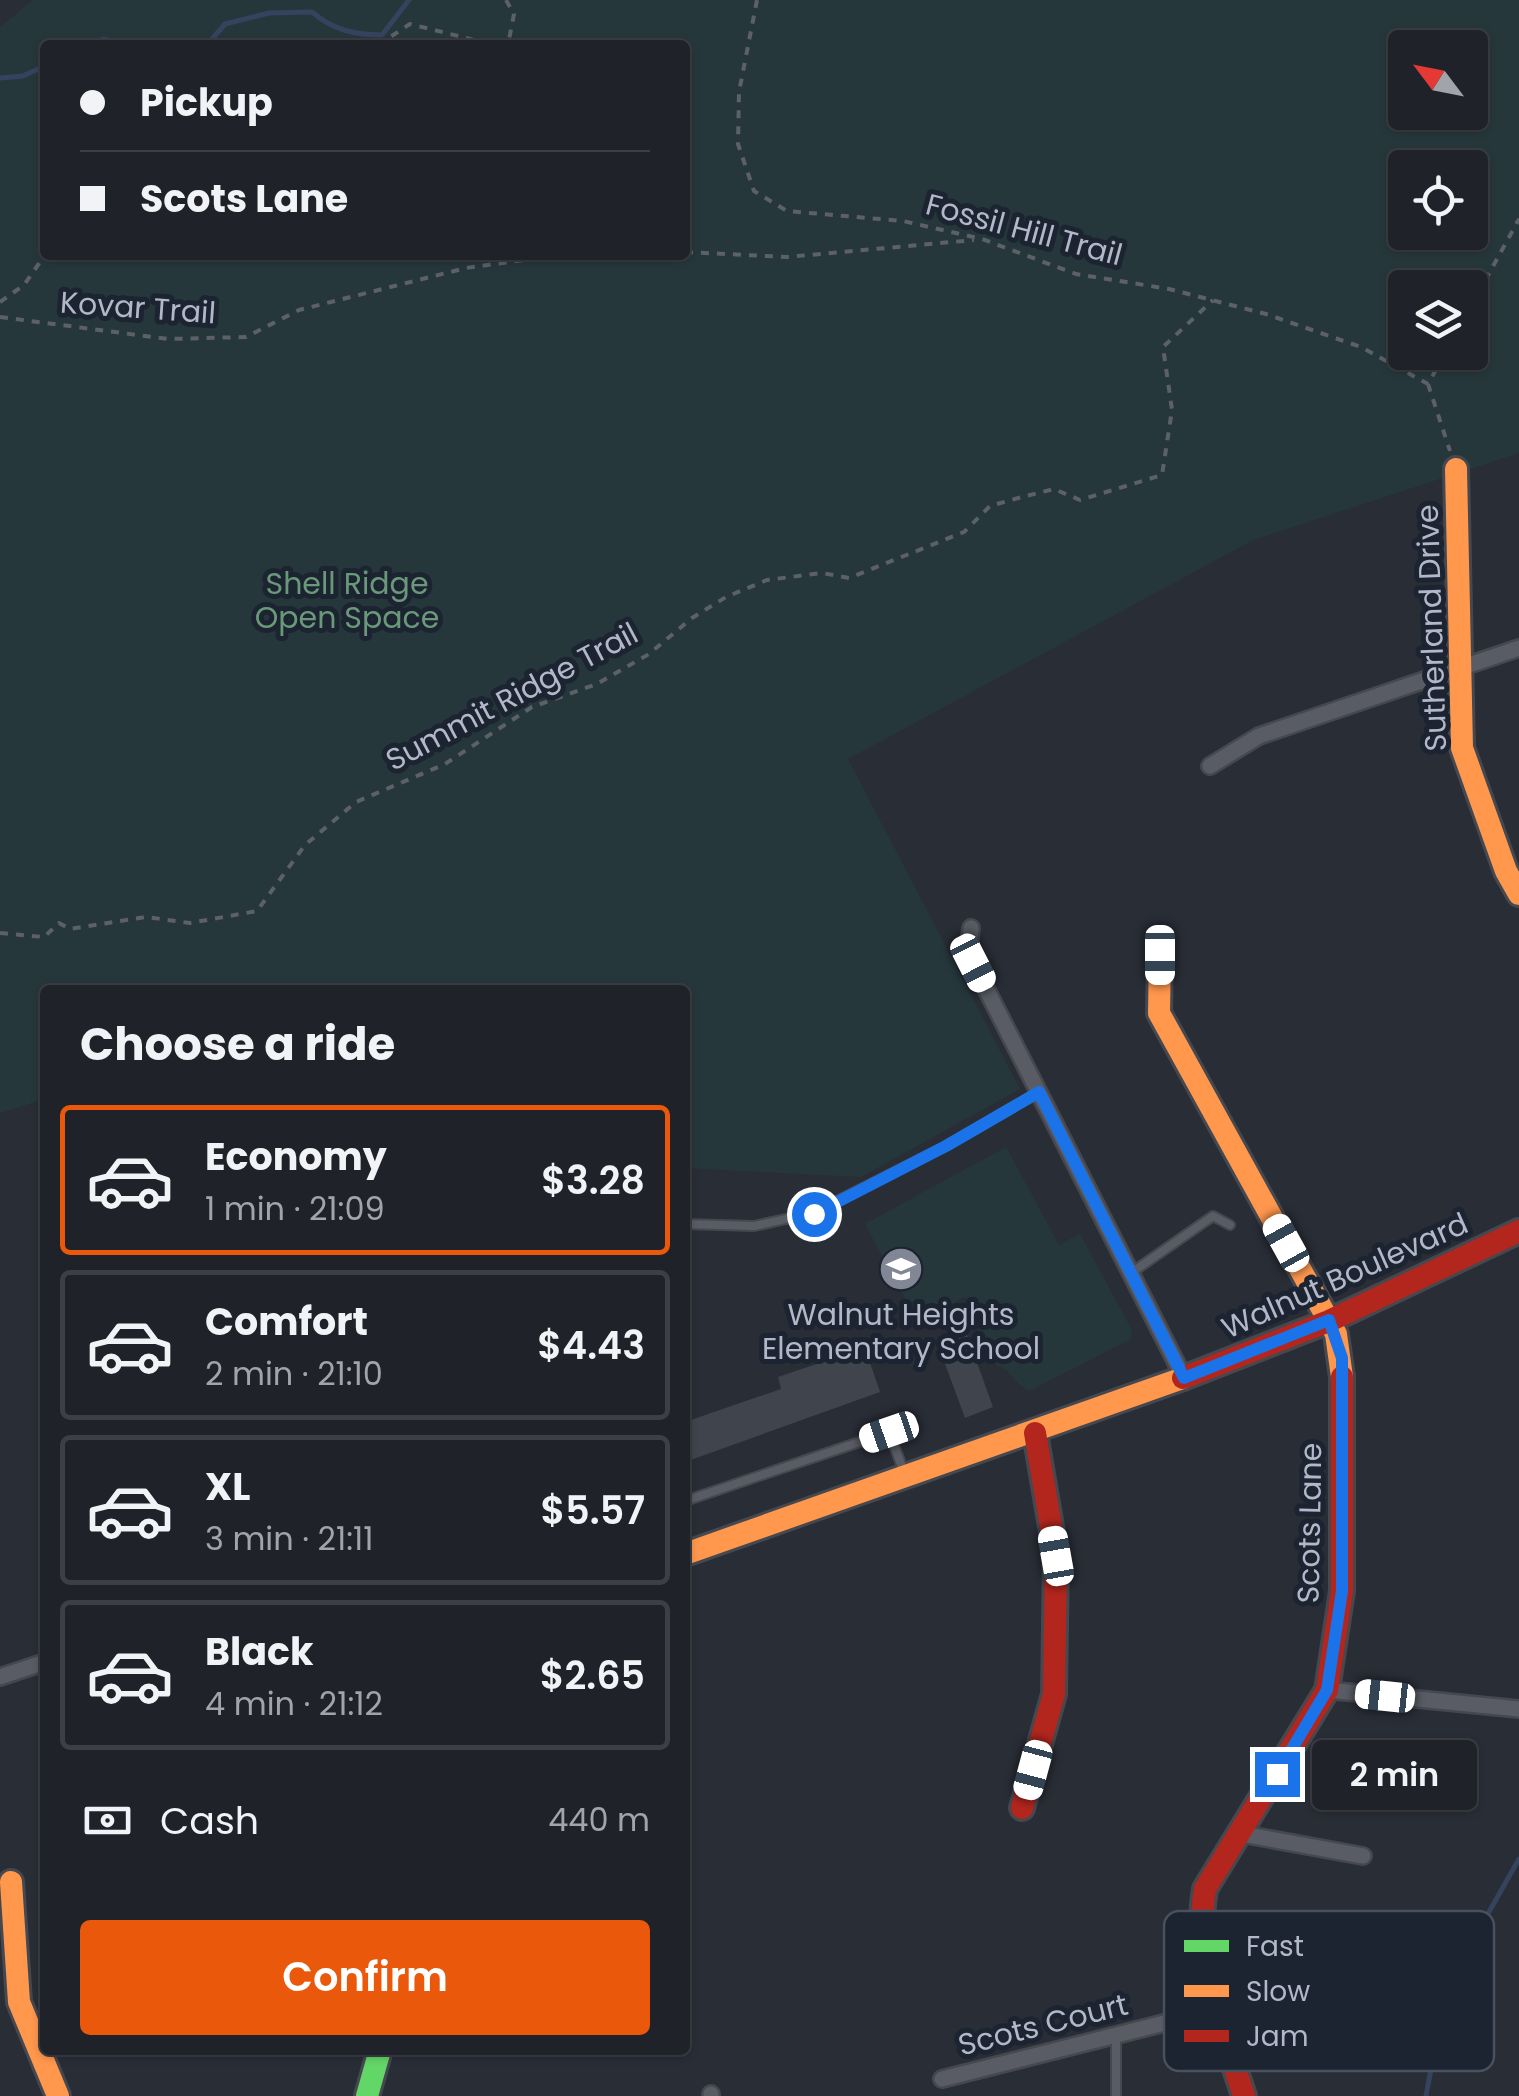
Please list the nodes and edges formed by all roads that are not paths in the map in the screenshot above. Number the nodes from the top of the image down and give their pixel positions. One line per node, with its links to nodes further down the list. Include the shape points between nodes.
1 (1456, 468): 3 (street, Sutherland Drive)
2 (1519, 648): 3 (street)
3 (1459, 668): 4 (street, via 1259,736); 5 (street, Sutherland Drive, via 1462,748)
4 (1210, 766)
5 (1519, 894)
6 (971, 928): 8 (street, via 973,963)
7 (1160, 955): 13 (street, Scots Lane, via 1159,1013)
8 (1039, 1092): 9 (lane, via 814,1214 754,1226); 12 (street)
9 (690, 1224)
10 (1230, 1224): 12 (lane, via 1213,1216)
11 (1519, 1231): 13 (street, Walnut Boulevard)
12 (1131, 1273): 14 (street)
13 (1329, 1320): 14 (street, Walnut Boulevard); 21 (street, Scots Lane, via 1342,1358 1342,1591)
14 (1184, 1378): 15 (street, Walnut Boulevard)
15 (1035, 1433): 16 (street, Walnut Boulevard); 23 (street, via 1056,1556 1054,1694)
16 (905, 1477): 17 (lane, via 889,1432); 18 (street, Walnut Boulevard)
17 (690, 1499)
18 (690, 1552)
19 (40, 1664): 20 (street)
20 (0, 1677)
21 (1327, 1690): 22 (street); 24 (street, Scots Lane)
22 (1519, 1709)
23 (1022, 1808)
24 (1238, 1833): 25 (street); 27 (street, Scots Lane, via 1205,1889)
25 (1363, 1856)
26 (10, 1882): 30 (street, via 19,2002)
27 (1201, 1911)
28 (1164, 2023): 29 (street, Scots Court)
29 (1116, 2035): 34 (street, Scots Court); 37 (lane)
30 (40, 2053)
31 (41, 2055): 35 (street)
32 (379, 2055): 36 (street)
33 (1236, 2071): 38 (street, Scots Lane)
34 (942, 2079)
35 (58, 2096)
36 (367, 2096)
37 (1116, 2096)
38 (1244, 2096)

